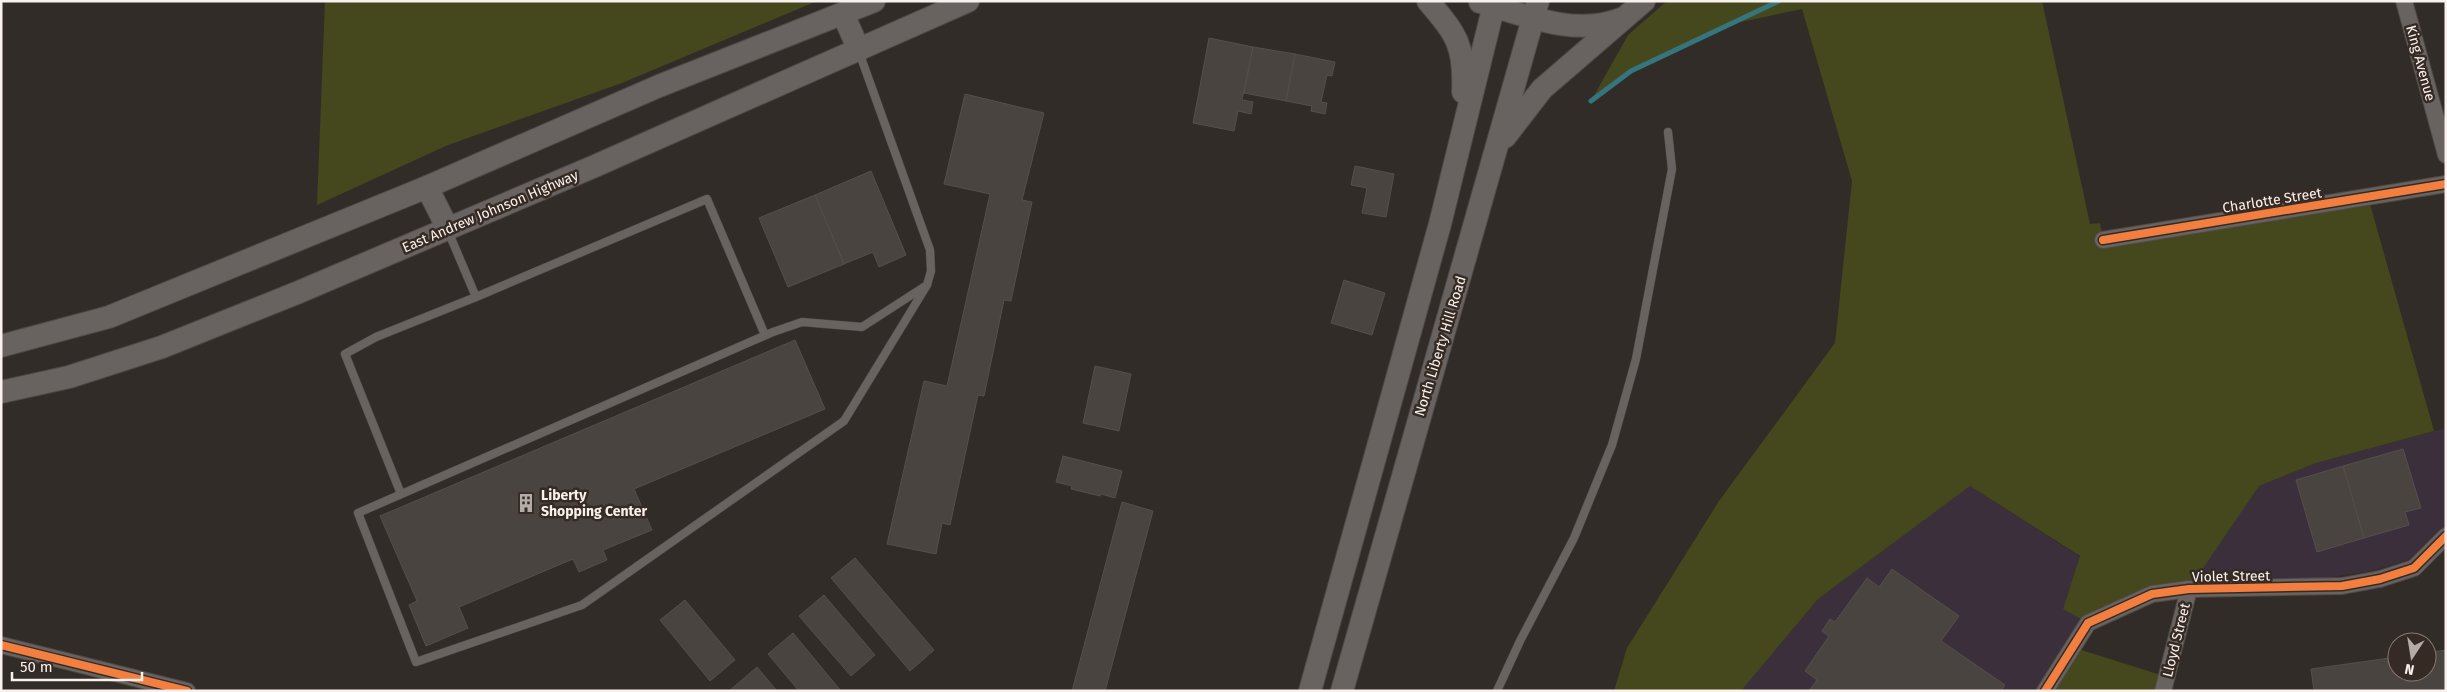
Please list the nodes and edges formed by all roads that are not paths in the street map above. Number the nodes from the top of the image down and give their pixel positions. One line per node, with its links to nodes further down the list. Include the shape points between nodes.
1 (874, 1): 8 (main road)
2 (968, 1): 9 (main road, East Andrew Johnson Highway)
3 (1428, 1): 10 (main road, via 1449,26 1462,54)
4 (2404, 1): 13 (street, King Avenue)
5 (1489, 3): 7 (main road); 10 (main road)
6 (1637, 8): 7 (main road, via 1606,25 1577,26); 12 (main road, via 1542,89 1525,107)
7 (1536, 9): 12 (main road, North Liberty Hill Road)
8 (843, 14): 9 (main road); 15 (main road, via 659,86)
9 (858, 50): 16 (main road, East Andrew Johnson Highway); 18 (lane, via 930,250 931,270)
10 (1462, 128): 28 (main road, via 1440,224)
11 (1668, 132): 30 (lane, via 1672,169 1636,360 1612,445 1574,538)
12 (1496, 150): 29 (main road, North Liberty Hill Road)
13 (2446, 155)
14 (2446, 184): 17 (street, Charlotte Street)
15 (427, 187): 16 (main road); 21 (main road, via 108,317)
16 (448, 229): 19 (lane); 22 (main road, East Andrew Johnson Highway, via 162,347 69,377)
17 (2103, 240)
18 (927, 285): 20 (lane, via 862,327 802,322); 23 (lane, via 844,421 582,605 416,662 358,513)
19 (476, 297): 20 (lane, via 707,199); 23 (lane, via 376,337 345,354)
20 (765, 335): 23 (lane)
21 (1, 346)
22 (1, 392)
23 (400, 494)
24 (2446, 536): 25 (street, Violet Street, via 2414,568 2380,579 2342,586)
25 (2189, 589): 31 (street, Violet Street, via 2152,594 2088,623); 32 (street, Lloyd Street)
26 (1, 646): 27 (street)
27 (187, 691)
28 (1310, 691)
29 (1342, 691)
30 (1497, 691)
31 (2045, 691)
32 (2163, 691)

